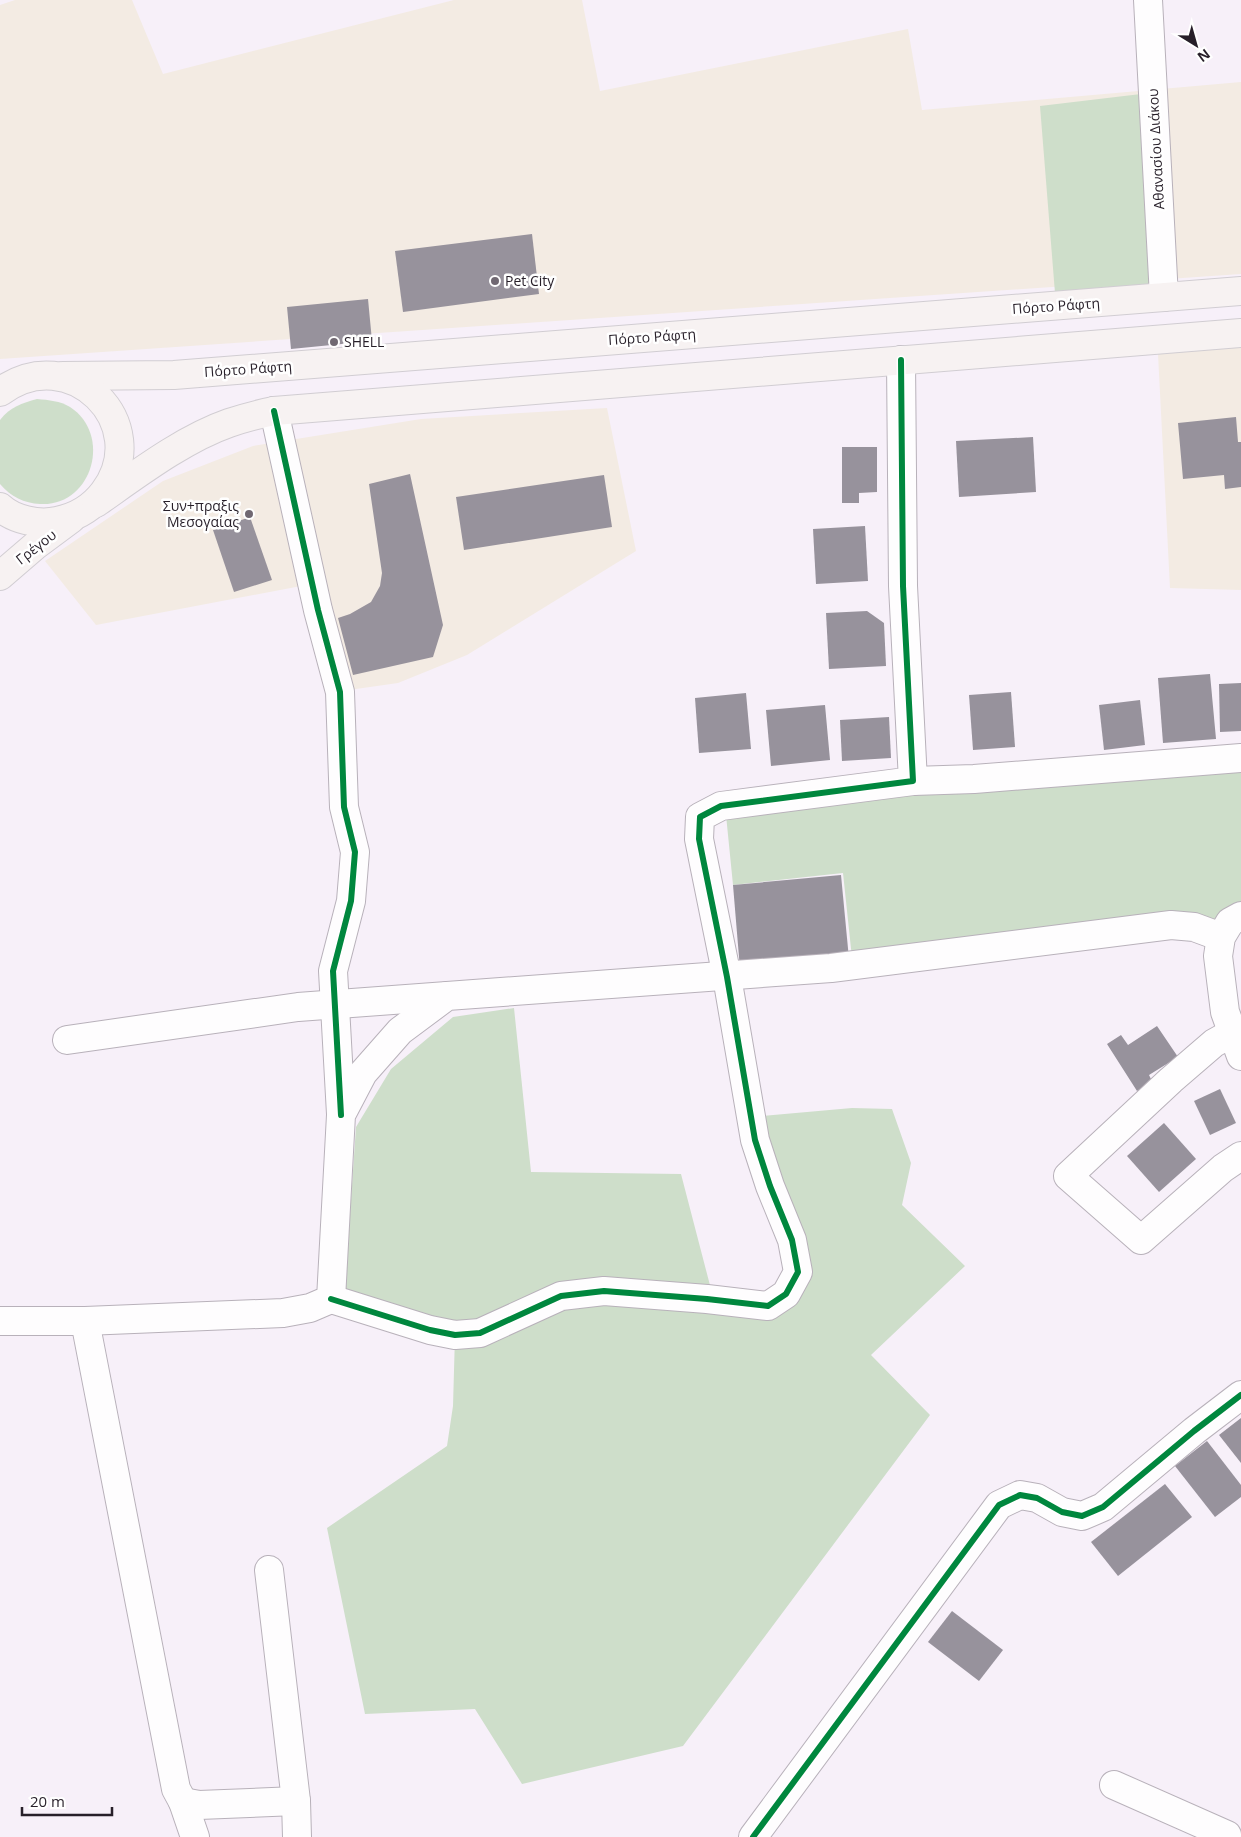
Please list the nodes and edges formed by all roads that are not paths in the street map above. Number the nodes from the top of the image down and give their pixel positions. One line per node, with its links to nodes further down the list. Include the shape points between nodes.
1 (1148, 0): 3 (street, Αθανασίου Διάκου)
2 (1241, 291): 3 (main road, Πόρτο Ράφτη)
3 (1164, 297): 7 (main road, Πόρτο Ράφτη, via 174,375)
4 (1241, 333): 5 (main road)
5 (901, 360): 9 (main road); 15 (street, via 903,586)
6 (0, 374): 7 (main road)
7 (50, 375): 8 (main road, via 12,382); 10 (main road, via 85,386 101,400 113,418 119,439 119,461 112,482)
8 (0, 392)
9 (274, 411): 10 (main road, via 227,423 179,447); 20 (street, via 318,610 340,692 344,807 355,852 350,901 333,971)
10 (96, 503): 12 (main road, Γρέγου)
11 (0, 507): 12 (main road, via 26,521 49,523)
12 (72, 518): 13 (main road, Γρέγου)
13 (0, 576)
14 (1241, 758): 15 (street)
15 (913, 781): 18 (street, via 721,806 700,817 699,839)
16 (1241, 916): 17 (street, via 1230,922)
17 (1221, 937): 18 (street, via 1194,927 1172,925 831,968); 22 (street, via 1218,956 1224,1012)
18 (726, 977): 19 (street); 25 (street, via 755,1140 792,1240 798,1272 786,1294 768,1306 706,1298 604,1292 561,1296 480,1333 455,1335)
19 (447, 996): 20 (street); 23 (street, via 400,1031 363,1073)
20 (334, 1004): 21 (street); 23 (street)
21 (67, 1040)
22 (1237, 1044): 24 (street, via 1214,1043 1068,1176 1141,1240)
23 (341, 1115): 25 (street)
24 (1241, 1156)
25 (331, 1299): 27 (street, via 310,1308 283,1313)
26 (0, 1321): 27 (street)
27 (85, 1321): 32 (street, via 176,1789)
28 (1241, 1395): 36 (street, via 1103,1507 1082,1516 1062,1512 1037,1498 1020,1495 999,1505)
29 (269, 1570): 31 (street)
30 (1114, 1785): 33 (street)
31 (296, 1801): 32 (street, via 199,1805); 35 (street)
32 (183, 1802): 34 (street)
33 (1228, 1836)
34 (195, 1837)
35 (297, 1837)
36 (754, 1837)

